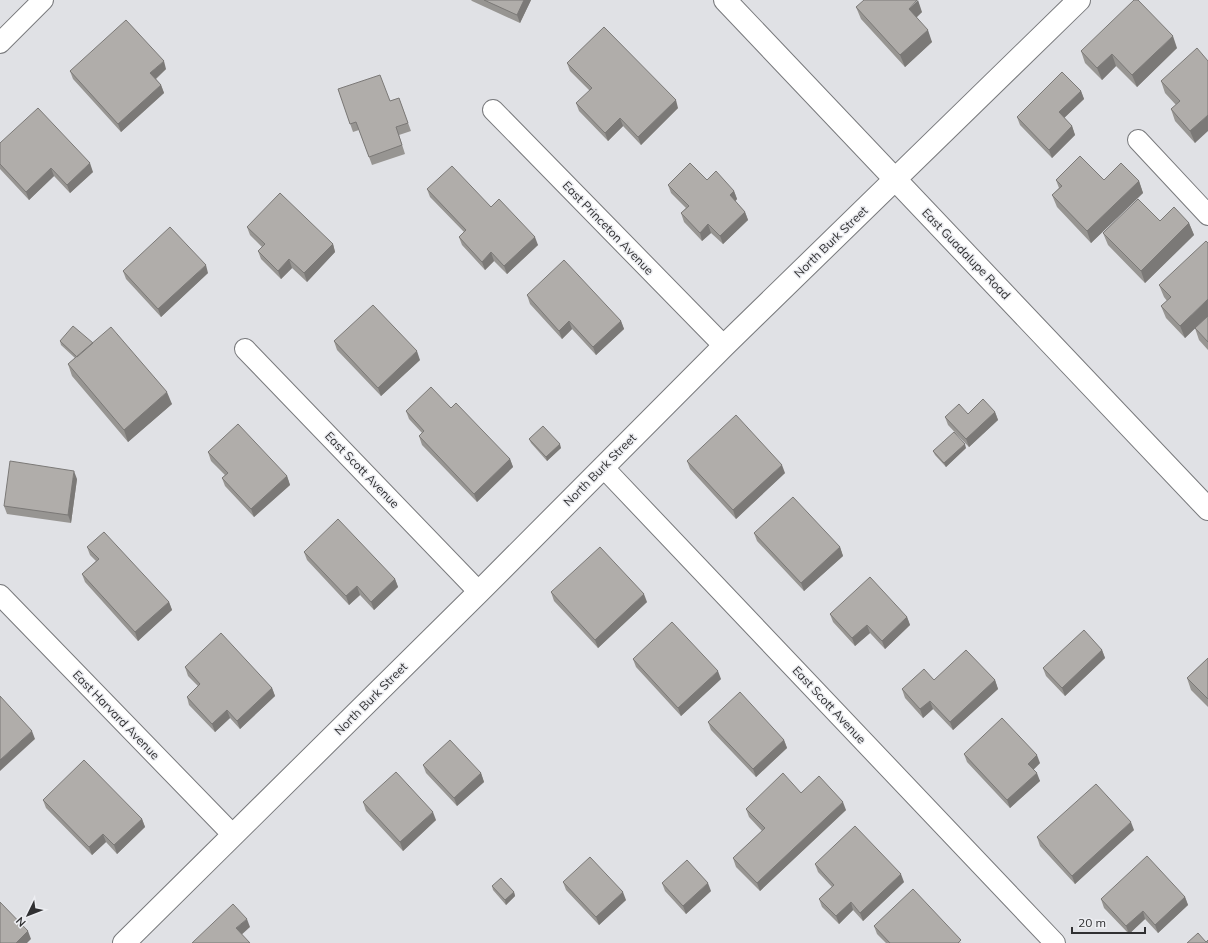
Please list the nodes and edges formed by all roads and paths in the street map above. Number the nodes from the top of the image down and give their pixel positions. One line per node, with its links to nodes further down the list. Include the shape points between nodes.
1 (43, 0): 4 (street)
2 (725, 0): 7 (street, East Guadalupe Road)
3 (1079, 0): 7 (street, North Burk Street)
4 (0, 43)
5 (493, 110): 9 (street, East Princeton Avenue)
6 (1138, 140): 8 (street)
7 (895, 180): 9 (street, North Burk Street); 12 (street, East Guadalupe Road)
8 (1208, 215)
9 (724, 346): 11 (street, North Burk Street)
10 (245, 349): 13 (street, East Scott Avenue)
11 (603, 467): 13 (street, North Burk Street); 17 (street, East Scott Avenue)
12 (1208, 509)
13 (479, 592): 15 (street, North Burk Street)
14 (0, 595): 15 (street, East Harvard Avenue)
15 (233, 835): 16 (street, North Burk Street)
16 (124, 943)
17 (1055, 943)

